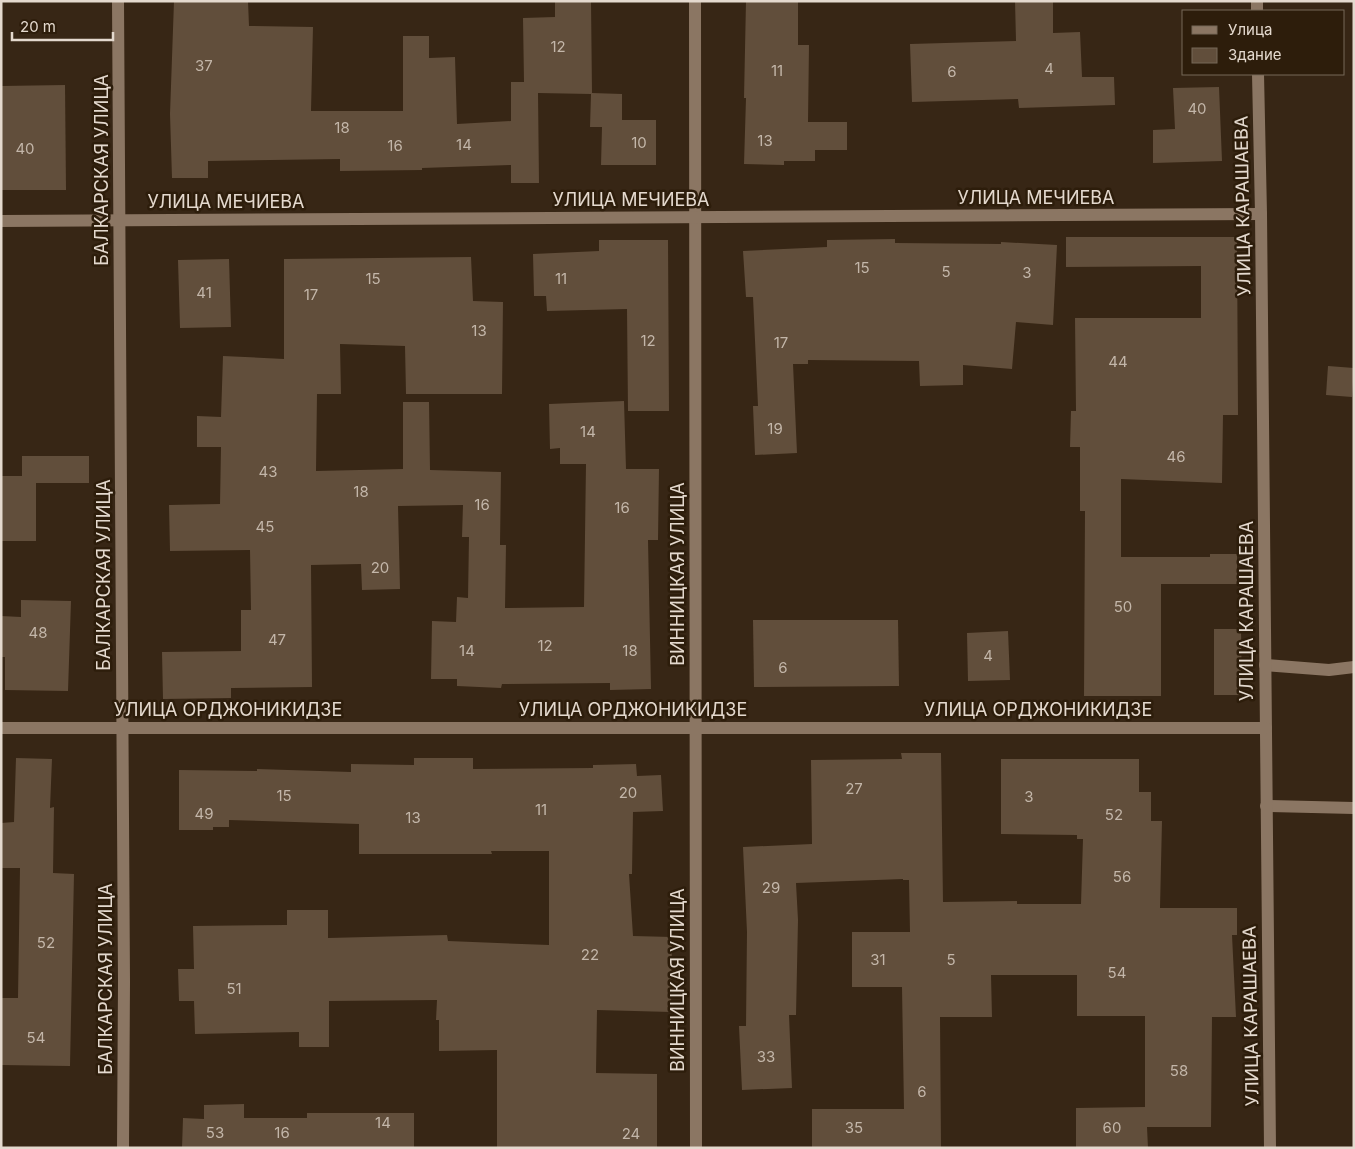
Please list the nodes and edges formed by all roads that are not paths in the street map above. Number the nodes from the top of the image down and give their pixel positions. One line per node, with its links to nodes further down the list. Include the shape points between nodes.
1 (118, 1): 6 (street, БАЛКАРСКАЯ УЛИЦА)
2 (695, 1): 5 (street, ВИННИЦКАЯ УЛИЦА)
3 (1258, 75): 4 (street, УЛИЦА КАРАШАЕВА)
4 (1261, 214): 5 (street, УЛИЦА МЕЧИЕВА); 8 (street, УЛИЦА КАРАШАЕВА)
5 (696, 217): 6 (street, УЛИЦА МЕЧИЕВА); 12 (street, ВИННИЦКАЯ УЛИЦА)
6 (120, 220): 7 (street, УЛИЦА МЕЧИЕВА); 11 (street, БАЛКАРСКАЯ УЛИЦА)
7 (1, 221)
8 (1265, 665): 9 (street, via 1329,670); 13 (street, УЛИЦА КАРАШАЕВА)
9 (1354, 667)
10 (1, 728): 11 (street, УЛИЦА ОРДЖОНИКИДЗЕ)
11 (123, 728): 12 (street, УЛИЦА ОРДЖОНИКИДЗЕ); 16 (street, БАЛКАРСКАЯ УЛИЦА)
12 (696, 728): 13 (street, УЛИЦА ОРДЖОНИКИДЗЕ); 17 (street, ВИННИЦКАЯ УЛИЦА)
13 (1266, 728): 14 (street, УЛИЦА КАРАШАЕВА)
14 (1266, 806): 15 (street); 18 (street, УЛИЦА КАРАШАЕВА)
15 (1354, 808)
16 (123, 1148)
17 (696, 1148)
18 (1270, 1148)

